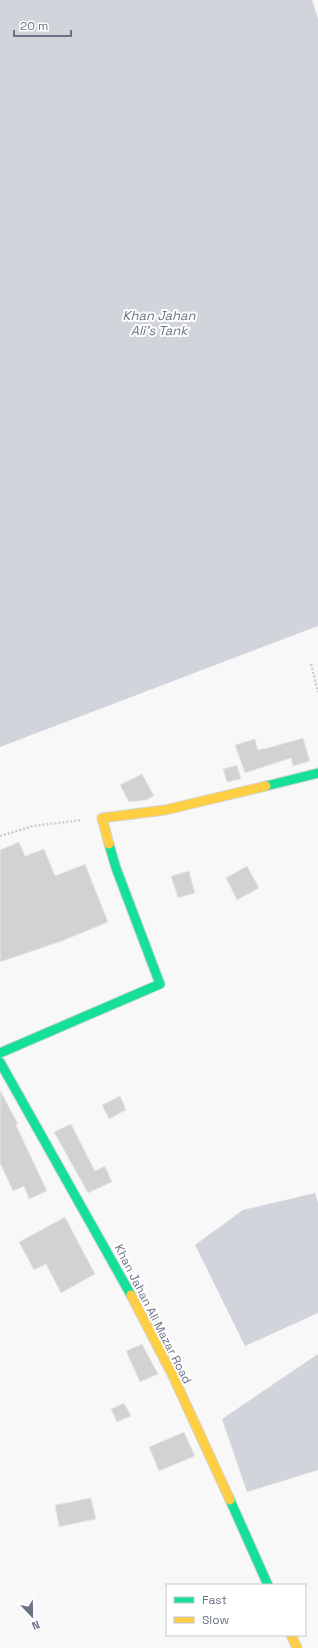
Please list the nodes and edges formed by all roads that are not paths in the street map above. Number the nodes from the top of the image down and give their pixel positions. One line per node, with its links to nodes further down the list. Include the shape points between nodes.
1 (318, 773): 2 (street, via 165,810 102,818 116,868 160,984)
2 (0, 1053)
3 (0, 1062): 4 (street, Khan Jahan Ali Mazar Road, via 113,1262 173,1376)
4 (268, 1584)
5 (291, 1636): 6 (street)
6 (297, 1648)

